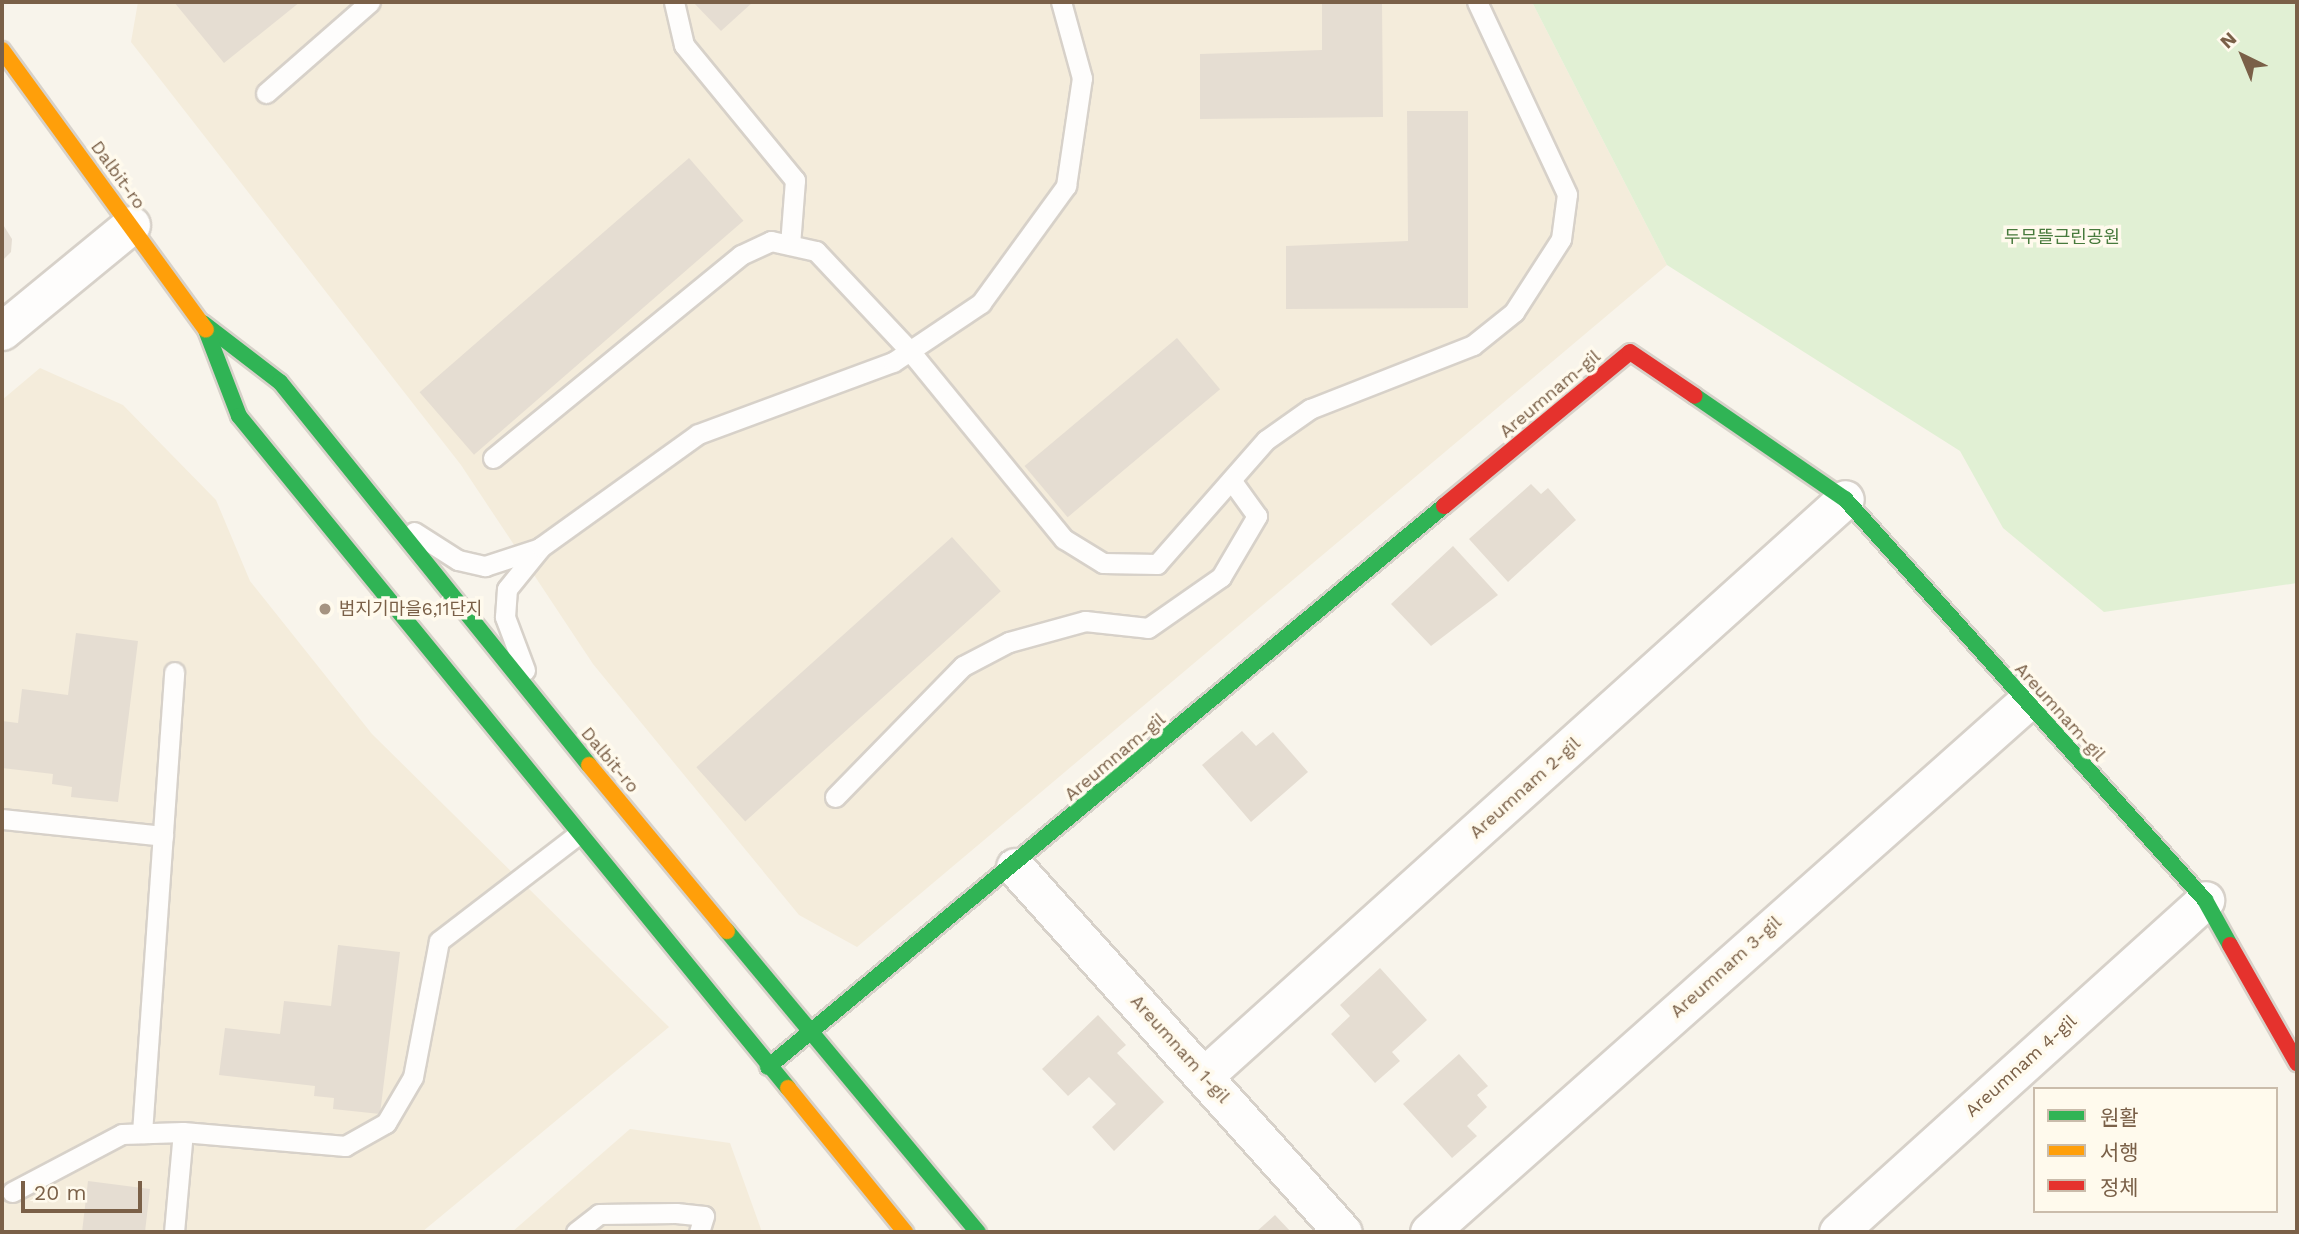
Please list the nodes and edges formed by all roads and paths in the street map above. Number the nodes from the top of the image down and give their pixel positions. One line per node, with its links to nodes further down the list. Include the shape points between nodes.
1 (370, 2): 6 (lane)
2 (674, 2): 8 (lane, via 684,45 795,180)
3 (1061, 2): 11 (lane, via 1082,78 1066,186 981,303)
4 (1477, 2): 13 (lane, via 1567,194 1561,239 1514,312 1473,345 1310,410 1266,440)
5 (2, 50): 7 (street, Dalbit-ro)
6 (266, 93)
7 (131, 225): 9 (street, Dalbit-ro); 10 (street)
8 (790, 245): 11 (lane, via 817,251); 12 (lane, via 771,241 741,255)
9 (203, 323): 15 (street, Dalbit-ro, via 281,382); 23 (street, Dalbit-ro, via 239,416)
10 (2, 331)
11 (910, 351): 13 (lane, via 1064,539 1103,563 1157,564); 16 (lane, via 698,434)
12 (494, 458)
13 (1231, 480): 20 (lane, via 1257,516 1221,577 1148,628 1085,621 1009,642 963,666)
14 (1845, 499): 19 (street, Areumnam-gil); 24 (street, Areumnam-gil, via 1630,352); 29 (street, Areumnam 2-gil)
15 (384, 513): 16 (lane, via 457,560 485,566); 18 (street, Dalbit-ro)
16 (541, 547): 18 (lane, via 507,589 505,617)
17 (174, 673): 22 (lane)
18 (537, 703): 26 (street, Dalbit-ro)
19 (2025, 703): 25 (street, Areumnam-gil); 39 (street, Areumnam 3-gil)
20 (835, 797)
21 (2, 819): 22 (lane)
22 (163, 836): 31 (lane)
23 (576, 836): 28 (street, Dalbit-ro); 30 (lane, via 439,941 413,1077 386,1123 345,1146)
24 (1015, 867): 26 (street, Areumnam-gil); 29 (street, Areumnam 1-gil)
25 (2205, 900): 27 (street, Areumnam-gil); 40 (street, Areumnam 4-gil)
26 (809, 1031): 28 (street, Areumnam-gil); 37 (street, Dalbit-ro)
27 (2297, 1063)
28 (768, 1067): 36 (street, Dalbit-ro)
29 (1204, 1076): 38 (street, Areumnam 1-gil)
30 (183, 1132): 31 (lane); 33 (lane)
31 (142, 1133): 32 (lane, via 122,1134)
32 (12, 1192)
33 (174, 1232)
34 (576, 1232): 35 (lane, via 599,1213 676,1213 704,1216)
35 (699, 1232)
36 (905, 1232)
37 (978, 1232)
38 (1343, 1232)
39 (1429, 1232)
40 (1838, 1232)

